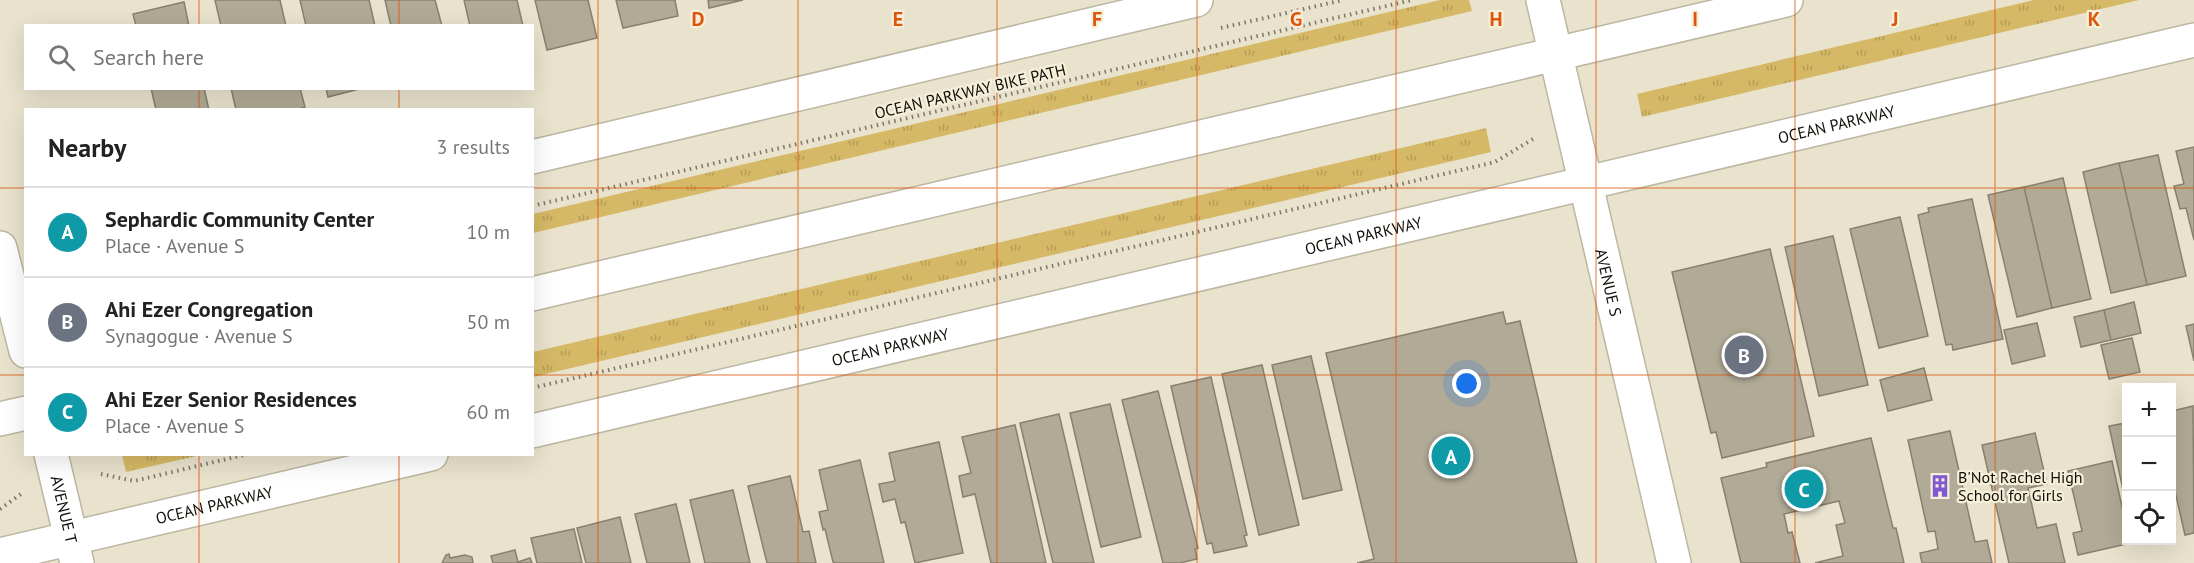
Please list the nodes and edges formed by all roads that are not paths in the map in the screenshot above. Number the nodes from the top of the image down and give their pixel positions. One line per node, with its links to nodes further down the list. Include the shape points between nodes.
1 (1196, 0): 6 (street)
2 (1543, 0): 5 (street, AVENUE S)
3 (1786, 0): 5 (street)
4 (2194, 40): 7 (street, OCEAN PARKWAY)
5 (1555, 54): 7 (street, AVENUE S); 10 (street)
6 (534, 157)
7 (1585, 185): 14 (street, OCEAN PARKWAY); 19 (street, AVENUE S)
8 (0, 248): 9 (street)
9 (11, 280): 11 (street)
10 (534, 294)
11 (24, 342)
12 (24, 413): 13 (street)
13 (0, 419)
14 (534, 431)
15 (51, 456): 17 (street, AVENUE T)
16 (424, 456): 17 (street, OCEAN PARKWAY)
17 (75, 551): 18 (street, OCEAN PARKWAY)
18 (0, 555)
19 (1674, 563)

